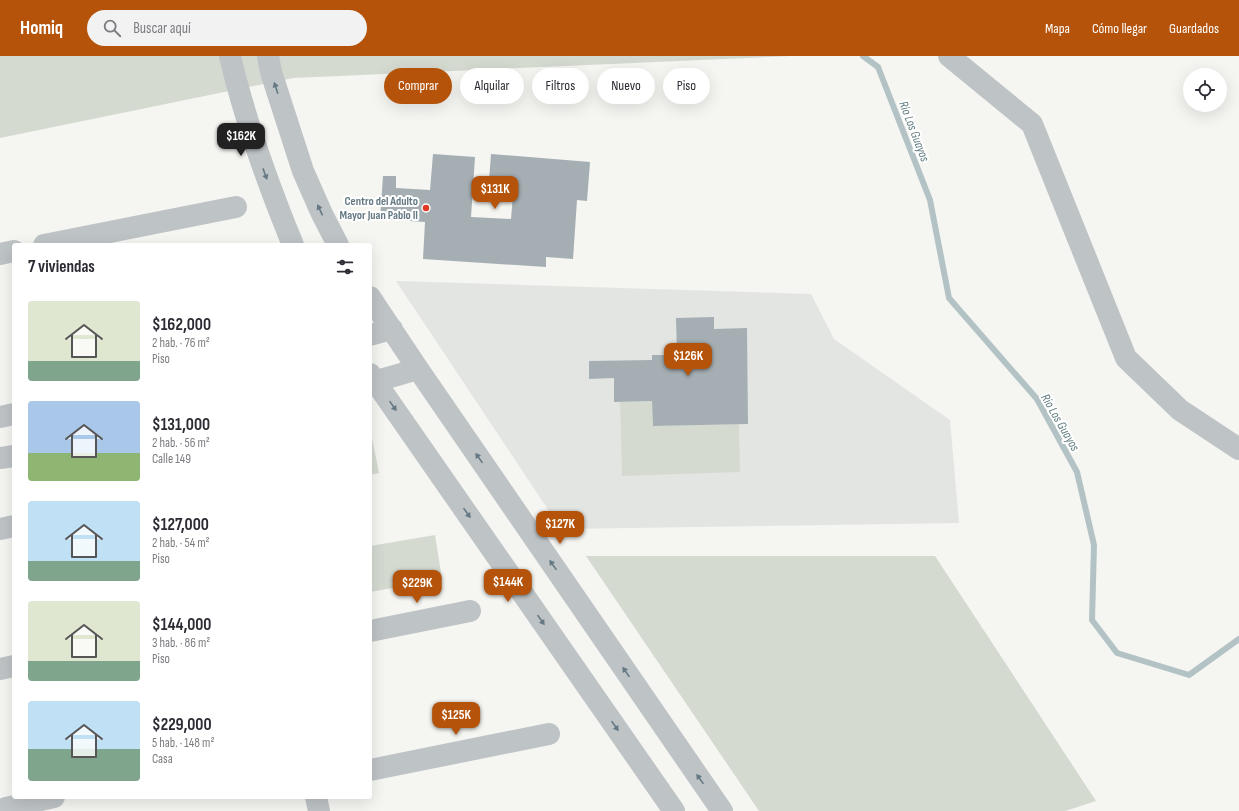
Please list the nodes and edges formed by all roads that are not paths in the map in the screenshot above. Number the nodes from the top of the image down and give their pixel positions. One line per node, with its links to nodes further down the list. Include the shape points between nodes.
1 (230, 56): 6 (street, one-way to 6, via 258,154)
2 (268, 56): 7 (street, one-way to 2, via 302,171)
3 (949, 56): 17 (street, via 1032,124 1126,358 1180,410)
4 (236, 206): 5 (street)
5 (54, 243)
6 (292, 243)
7 (337, 243)
8 (12, 251): 9 (street)
9 (0, 254)
10 (372, 300): 11 (street)
11 (392, 329): 12 (street); 13 (street)
12 (372, 334)
13 (418, 369): 14 (street); 33 (street, one-way to 13)
14 (372, 380): 32 (street, one-way to 32)
15 (12, 415): 16 (street)
16 (0, 418)
17 (1239, 449)
18 (12, 456): 19 (street)
19 (0, 458)
20 (12, 526): 21 (street)
21 (0, 529)
22 (470, 611): 23 (street)
23 (372, 631)
24 (12, 666): 25 (street)
25 (0, 669)
26 (549, 734): 27 (street)
27 (372, 770)
28 (45, 799): 30 (street)
29 (316, 799): 31 (street)
30 (6, 808)
31 (319, 811)
32 (674, 811)
33 (722, 811)

